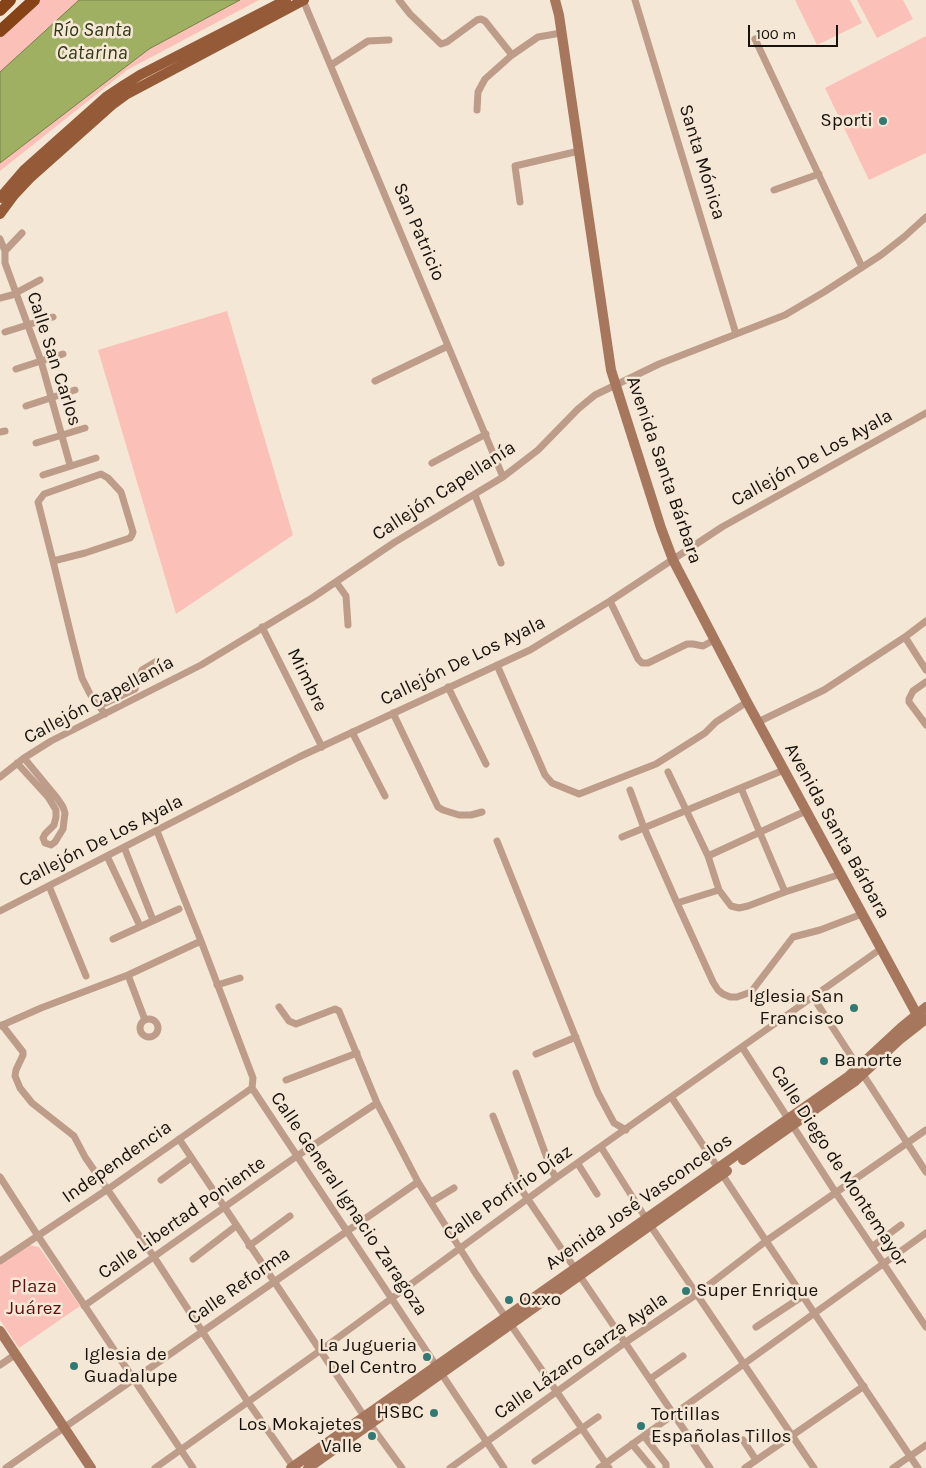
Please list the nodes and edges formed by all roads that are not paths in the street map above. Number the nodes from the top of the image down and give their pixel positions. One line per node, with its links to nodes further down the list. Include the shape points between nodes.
1 (10, 0): 8 (highway)
2 (34, 0): 9 (highway)
3 (286, 0): 19 (main road, via 140,75 106,97 24,170)
4 (304, 0): 14 (street, San Patricio); 21 (main road, via 127,94 30,178)
5 (399, 0): 13 (street, via 438,42 444,44 481,19)
6 (555, 0): 10 (street, Avenida Santa Bárbara)
7 (635, 0): 34 (street, Santa Mónica)
8 (0, 10)
9 (0, 31)
10 (561, 33): 13 (street, via 538,37); 16 (street, Avenida Santa Bárbara)
11 (755, 39): 17 (street)
12 (389, 40): 14 (street, via 368,40)
13 (512, 55): 15 (street, via 485,79 478,92)
14 (332, 65): 35 (street, San Patricio)
15 (477, 110)
16 (579, 151): 20 (street, via 516,164); 40 (street, Avenida Santa Bárbara, via 608,352)
17 (819, 174): 18 (street); 27 (street)
18 (774, 190)
19 (0, 198)
20 (520, 202)
21 (0, 214)
22 (926, 217): 27 (street, Callejón Capellanía, via 904,237)
23 (22, 233): 25 (street)
24 (0, 239): 25 (street, Calle San Carlos)
25 (5, 251): 26 (street, Calle San Carlos)
26 (3, 262): 29 (street, Calle San Carlos)
27 (862, 266): 34 (street, Callejón Capellanía, via 785,315)
28 (40, 280): 29 (street)
29 (16, 292): 30 (street); 32 (street, Calle San Carlos)
30 (0, 298)
31 (53, 317): 32 (street)
32 (29, 325): 33 (street); 37 (street, Calle San Carlos)
33 (5, 332)
34 (736, 334): 40 (street, Callejón Capellanía)
35 (448, 346): 39 (street); 46 (street, San Patricio)
36 (63, 354): 37 (street)
37 (41, 360): 38 (street); 42 (street, Calle San Carlos)
38 (16, 369)
39 (375, 382)
40 (616, 384): 53 (street, Callejón Capellanía, via 586,400 538,450); 55 (street, Avenida Santa Bárbara)
41 (75, 390): 42 (street)
42 (51, 400): 43 (street); 47 (street, Calle San Carlos)
43 (26, 406)
44 (926, 413): 55 (street, Callejón De Los Ayala, via 738,518)
45 (85, 428): 47 (street)
46 (486, 434): 50 (street); 53 (street, San Patricio)
47 (61, 435): 48 (street); 51 (street, Calle San Carlos)
48 (36, 443)
49 (96, 458): 51 (street)
50 (432, 463)
51 (70, 465): 52 (street)
52 (43, 475)
53 (504, 477): 54 (street, Callejón Capellanía)
54 (474, 495): 57 (street); 58 (street, Callejón Capellanía)
55 (674, 560): 59 (street, Callejón De Los Ayala); 64 (street, Avenida Santa Bárbara)
56 (53, 561): 56 (street, via 38,502 40,498 101,474 108,478 120,492 132,535 86,553); 71 (street, via 82,678)
57 (501, 563)
58 (336, 582): 61 (street, via 346,596); 62 (street, Callejón Capellanía)
59 (610, 602): 64 (street, via 642,662 648,663 687,644 703,646); 66 (street, Callejón De Los Ayala, via 549,639)
60 (926, 621): 63 (street)
61 (348, 625)
62 (262, 627): 73 (street, Callejón Capellanía, via 201,665); 77 (street, Mimbre)
63 (905, 637): 67 (street); 74 (street, via 824,690)
64 (714, 640): 70 (street, Avenida Santa Bárbara)
65 (157, 661): 71 (street, via 142,670 135,689)
66 (497, 665): 69 (street, Callejón De Los Ayala); 70 (street, via 545,775 552,784 579,794 656,764)
67 (926, 670)
68 (926, 682): 75 (street, via 908,699)
69 (448, 687): 72 (street, Callejón De Los Ayala); 80 (street)
70 (747, 702): 74 (street, Avenida Santa Bárbara)
71 (99, 706): 73 (street)
72 (393, 713): 76 (street, Callejón De Los Ayala); 90 (street, via 438,806 459,815)
73 (105, 714): 78 (street, Callejón Capellanía)
74 (758, 722): 81 (street, Avenida Santa Bárbara)
75 (926, 725)
76 (352, 732): 77 (street, Callejón De Los Ayala); 87 (street)
77 (322, 747): 92 (street, Callejón De Los Ayala)
78 (24, 758): 79 (street, Callejón Capellanía); 84 (street)
79 (17, 763): 83 (street, Callejón Capellanía); 84 (street)
80 (486, 764)
81 (784, 770): 85 (street); 89 (street, Avenida Santa Bárbara)
82 (668, 772): 88 (street)
83 (0, 777)
84 (36, 778): 84 (street, via 56,810 54,825 43,838 51,845 62,829 65,813 61,802)
85 (741, 788): 88 (street); 93 (street)
86 (630, 790): 91 (street)
87 (385, 796)
88 (687, 811): 91 (street); 98 (street)
89 (806, 811): 93 (street); 99 (street, Avenida Santa Bárbara)
90 (482, 812)
91 (644, 828): 94 (street); 103 (street)
92 (157, 831): 96 (street, Callejón De Los Ayala); 110 (street, Calle General Ignacio Zaragoza)
93 (760, 833): 98 (street); 102 (street)
94 (622, 837)
95 (497, 841): 123 (street)
96 (124, 847): 97 (street, Callejón De Los Ayala); 107 (street)
97 (107, 856): 100 (street, Callejón De Los Ayala); 108 (street)
98 (708, 856): 101 (street)
99 (841, 874): 102 (street); 106 (street, Avenida Santa Bárbara)
100 (49, 886): 105 (street, Callejón De Los Ayala); 113 (street)
101 (719, 890): 102 (street, via 728,904 738,908); 103 (street)
102 (785, 892)
103 (677, 903): 106 (street, via 713,982 718,990 730,997 752,992 793,937)
104 (179, 909): 107 (street)
105 (0, 911)
106 (862, 914): 111 (street, Avenida Santa Bárbara)
107 (153, 920): 108 (street)
108 (140, 926): 109 (street)
109 (113, 939)
110 (201, 941): 112 (street); 115 (street, Calle General Ignacio Zaragoza)
111 (882, 948): 116 (street, Avenida Santa Bárbara); 117 (street, Calle Porfirio Díaz)
112 (128, 975): 120 (street); 121 (street)
113 (86, 976)
114 (240, 978): 115 (street)
115 (217, 985): 130 (street, Calle General Ignacio Zaragoza, via 254,1079)
116 (905, 992): 119 (street, Avenida Santa Bárbara); 122 (street, via 908,1006)
117 (813, 997): 124 (street, Calle Porfirio Díaz); 127 (street)
118 (279, 1007): 125 (street, via 289,1021 296,1024 338,1010)
119 (923, 1015): 122 (street, Avenida José Vasconcelos); 127 (street, Avenida José Vasconcelos)
120 (145, 1020)
121 (1, 1026): 150 (street, via 23,1052 16,1070 20,1088 32,1103 74,1136)
122 (902, 1026): 127 (street, Avenida José Vasconcelos)
123 (576, 1037): 126 (street); 135 (street, via 604,1107 614,1123)
124 (742, 1047): 131 (street, Calle Porfirio Díaz); 134 (street, Calle Diego de Montemayor)
125 (357, 1053): 129 (street); 132 (street)
126 (536, 1054)
127 (860, 1072): 134 (street, Avenida José Vasconcelos); 138 (street)
128 (516, 1073): 146 (street)
129 (286, 1080)
130 (252, 1088): 137 (street, Independencia); 140 (street, Calle General Ignacio Zaragoza)
131 (672, 1098): 135 (street, Calle Porfirio Díaz); 143 (street)
132 (377, 1103): 140 (street, Calle Libertad Poniente); 148 (street)
133 (493, 1116): 153 (street)
134 (790, 1123): 143 (street, Avenida José Vasconcelos); 151 (street, Calle Diego de Montemayor)
135 (626, 1130): 139 (street, Calle Porfirio Díaz)
136 (926, 1130): 138 (street, Calle Lázaro Garza Ayala)
137 (179, 1139): 141 (street); 150 (street, Independencia)
138 (907, 1144): 144 (street); 151 (street, Calle Lázaro Garza Ayala)
139 (602, 1147): 142 (street, Calle Porfirio Díaz); 157 (street)
140 (297, 1156): 155 (street, Calle Libertad Poniente); 160 (street, Calle General Ignacio Zaragoza)
141 (191, 1158): 147 (street); 155 (street)
142 (578, 1164): 146 (street, Calle Porfirio Díaz); 152 (street)
143 (719, 1172): 157 (street, Avenida José Vasconcelos); 163 (street)
144 (926, 1172)
145 (0, 1177): 162 (street)
146 (556, 1178): 153 (street, Calle Porfirio Díaz)
147 (160, 1180)
148 (418, 1182): 154 (street); 160 (street, Calle Reforma)
149 (454, 1188): 154 (street)
150 (108, 1189): 162 (street, Independencia); 167 (street)
151 (836, 1193): 163 (street, Calle Lázaro Garza Ayala); 165 (street, Calle Diego de Montemayor)
152 (597, 1194)
153 (528, 1198): 166 (street, Calle Porfirio Díaz); 171 (street)
154 (431, 1202): 166 (street)
155 (224, 1208): 158 (street); 167 (street, Calle Libertad Poniente)
156 (290, 1216): 164 (street)
157 (648, 1221): 171 (street, Avenida José Vasconcelos); 173 (street)
158 (236, 1226): 164 (street); 168 (street)
159 (901, 1226): 165 (street)
160 (347, 1230): 172 (street, Calle Reforma); 175 (street, Calle General Ignacio Zaragoza)
161 (926, 1233): 170 (street)
162 (38, 1236): 169 (street, Independencia); 176 (street)
163 (766, 1241): 173 (street, Calle Lázaro Garza Ayala); 174 (street)
164 (249, 1246): 172 (street)
165 (872, 1246): 170 (street, Calle Diego de Montemayor)
166 (460, 1248): 175 (street, Calle Porfirio Díaz); 178 (street)
167 (154, 1257): 176 (street, Calle Libertad Poniente); 182 (street)
168 (193, 1259)
169 (0, 1261)
170 (883, 1263): 177 (street); 180 (street, Calle Diego de Montemayor)
171 (578, 1271): 178 (street, Avenida José Vasconcelos); 183 (street)
172 (274, 1282): 182 (street, Calle Reforma); 184 (street)
173 (697, 1294): 183 (street, Calle Lázaro Garza Ayala); 188 (street)
174 (803, 1296): 177 (street); 179 (street)
175 (392, 1299): 184 (street, Calle Porfirio Díaz); 189 (street, Calle General Ignacio Zaragoza)
176 (84, 1306): 190 (street)
177 (815, 1314): 188 (street); 192 (street)
178 (508, 1321): 189 (street, Avenida José Vasconcelos); 193 (street)
179 (756, 1327)
180 (926, 1327)
181 (0, 1331): 185 (street)
182 (202, 1331): 190 (street, Calle Reforma); 194 (street)
183 (626, 1342): 191 (street); 193 (street, Calle Lázaro Garza Ayala)
184 (320, 1350): 194 (street, Calle Porfirio Díaz); 197 (street)
185 (16, 1354): 187 (street); 198 (street)
186 (683, 1356): 191 (street)
187 (0, 1365)
188 (743, 1365): 195 (street); 200 (street)
189 (440, 1369): 197 (street, Avenida José Vasconcelos); 203 (street, Calle General Ignacio Zaragoza)
190 (134, 1379): 198 (street, Calle Reforma); 206 (street)
191 (650, 1379): 195 (street)
192 (864, 1386): 200 (street); 207 (street)
193 (556, 1393): 199 (street); 203 (street, Calle Lázaro Garza Ayala)
194 (248, 1402): 206 (street, Calle Porfirio Díaz); 211 (street)
195 (674, 1415): 201 (street); 223 (street)
196 (598, 1416): 199 (street)
197 (367, 1420): 211 (street, Avenida José Vasconcelos); 216 (street, Avenida José Vasconcelos); 217 (street)
198 (64, 1428): 212 (street, Calle Reforma); 213 (street)
199 (582, 1429): 209 (street); 210 (street)
200 (792, 1435): 208 (street); 225 (street)
201 (644, 1436): 204 (street); 222 (street)
202 (743, 1440): 208 (street)
203 (487, 1442): 218 (street, Calle Lázaro Garza Ayala); 219 (street, Calle General Ignacio Zaragoza)
204 (632, 1444): 210 (street); 221 (street)
205 (926, 1445): 207 (street)
206 (181, 1450): 214 (street, Calle Porfirio Díaz); 215 (street)
207 (910, 1456): 226 (street); 227 (street)
208 (756, 1460): 224 (street)
209 (536, 1461)
210 (607, 1466): 220 (street)
211 (293, 1467)
212 (6, 1468)
213 (91, 1468)
214 (155, 1468)
215 (193, 1468)
216 (308, 1468)
217 (402, 1468)
218 (450, 1468)
219 (504, 1468)
220 (599, 1468)
221 (652, 1468)
222 (666, 1468)
223 (710, 1468)
224 (745, 1468)
225 (814, 1468)
226 (893, 1468)
227 (918, 1468)

